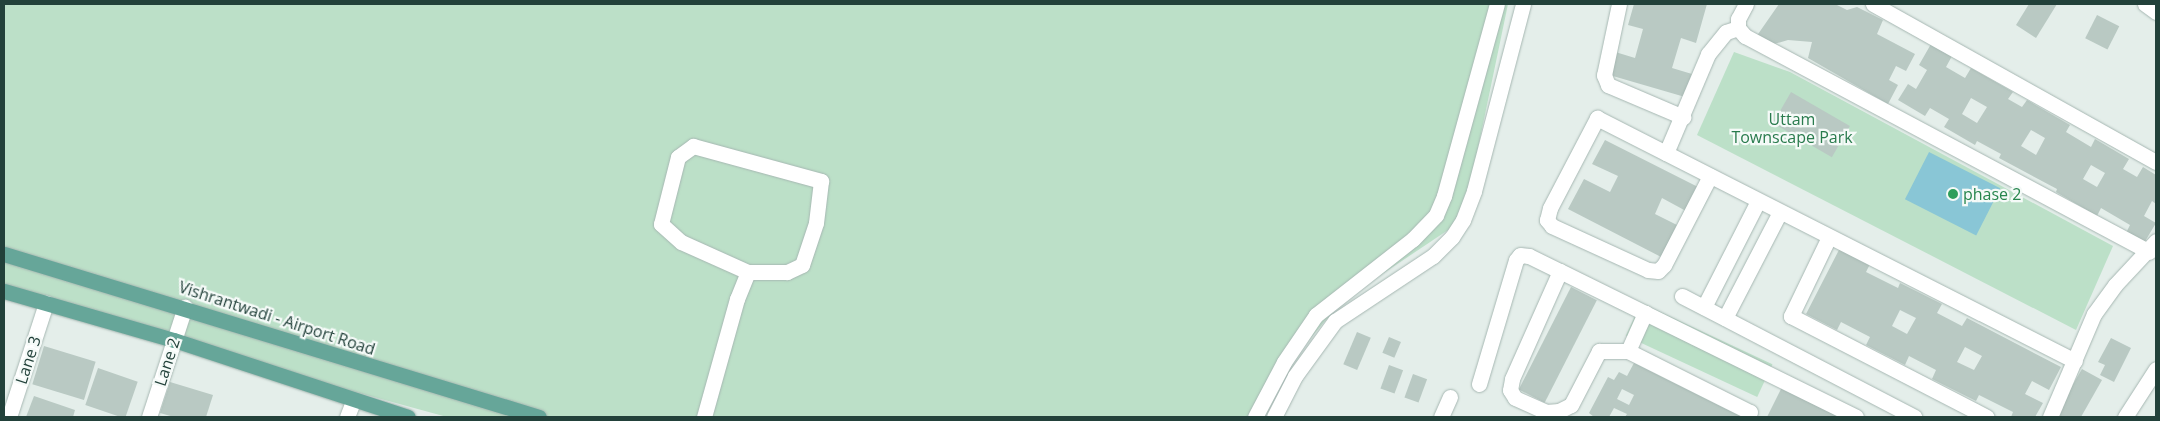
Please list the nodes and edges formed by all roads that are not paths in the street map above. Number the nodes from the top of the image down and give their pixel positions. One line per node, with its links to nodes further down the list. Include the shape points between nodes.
1 (1497, 4): 41 (street, via 1436,215 1413,240 1316,315 1284,362)
2 (1523, 4): 42 (street, via 1474,191 1463,220 1434,256 1336,321 1295,376)
3 (1619, 4): 9 (street, via 1604,75 1608,85)
4 (1746, 4): 8 (street, via 1738,19)
5 (1873, 4): 11 (street)
6 (2144, 4): 7 (street)
7 (2156, 12)
8 (1738, 28): 9 (street, via 1726,32 1708,54); 16 (street, via 1745,36)
9 (1683, 117): 10 (street)
10 (1666, 153): 12 (street); 12 (street, via 1597,118 1550,208 1548,220 1552,226 1648,270 1658,271 1664,266)
11 (2156, 162)
12 (1710, 176): 13 (street)
13 (1758, 201): 14 (street); 24 (street)
14 (1780, 212): 15 (street); 26 (street)
15 (1829, 237): 29 (street); 47 (street, via 1791,316)
16 (2153, 246): 29 (street, via 2103,299)
17 (4, 254): 23 (main road, Vishrantwadi - Airport Road)
18 (1560, 271): 25 (street); 31 (street, via 1529,256 1520,255 1516,260); 34 (street, via 1510,390 1515,398 1546,412)
19 (748, 272): 19 (street, via 787,272 802,265 816,223 821,180 693,146 678,157 660,224 681,242); 40 (street, via 737,299)
20 (4, 291): 22 (main road)
21 (1682, 296): 24 (street)
22 (46, 303): 27 (main road); 35 (street, Lane 3)
23 (185, 307): 27 (street, Lane 2); 39 (main road, Vishrantwadi - Airport Road)
24 (1704, 307): 26 (street)
25 (1645, 313): 28 (street); 45 (street)
26 (1725, 318): 46 (street)
27 (174, 340): 33 (main road); 36 (street, Lane 2)
28 (1628, 351): 34 (street, via 1599,351); 44 (street, via 1750,412)
29 (2075, 361): 48 (street)
30 (2156, 369): 49 (street)
31 (1479, 384)
32 (1450, 397): 43 (street)
33 (353, 401): 37 (street); 38 (main road)
34 (1566, 414)
35 (9, 417)
36 (150, 417)
37 (347, 417)
38 (408, 417)
39 (539, 417)
40 (704, 417)
41 (1255, 417)
42 (1274, 417)
43 (1441, 417)
44 (1748, 417)
45 (1856, 417)
46 (1914, 417)
47 (1987, 417)
48 (2050, 417)
49 (2124, 417)

